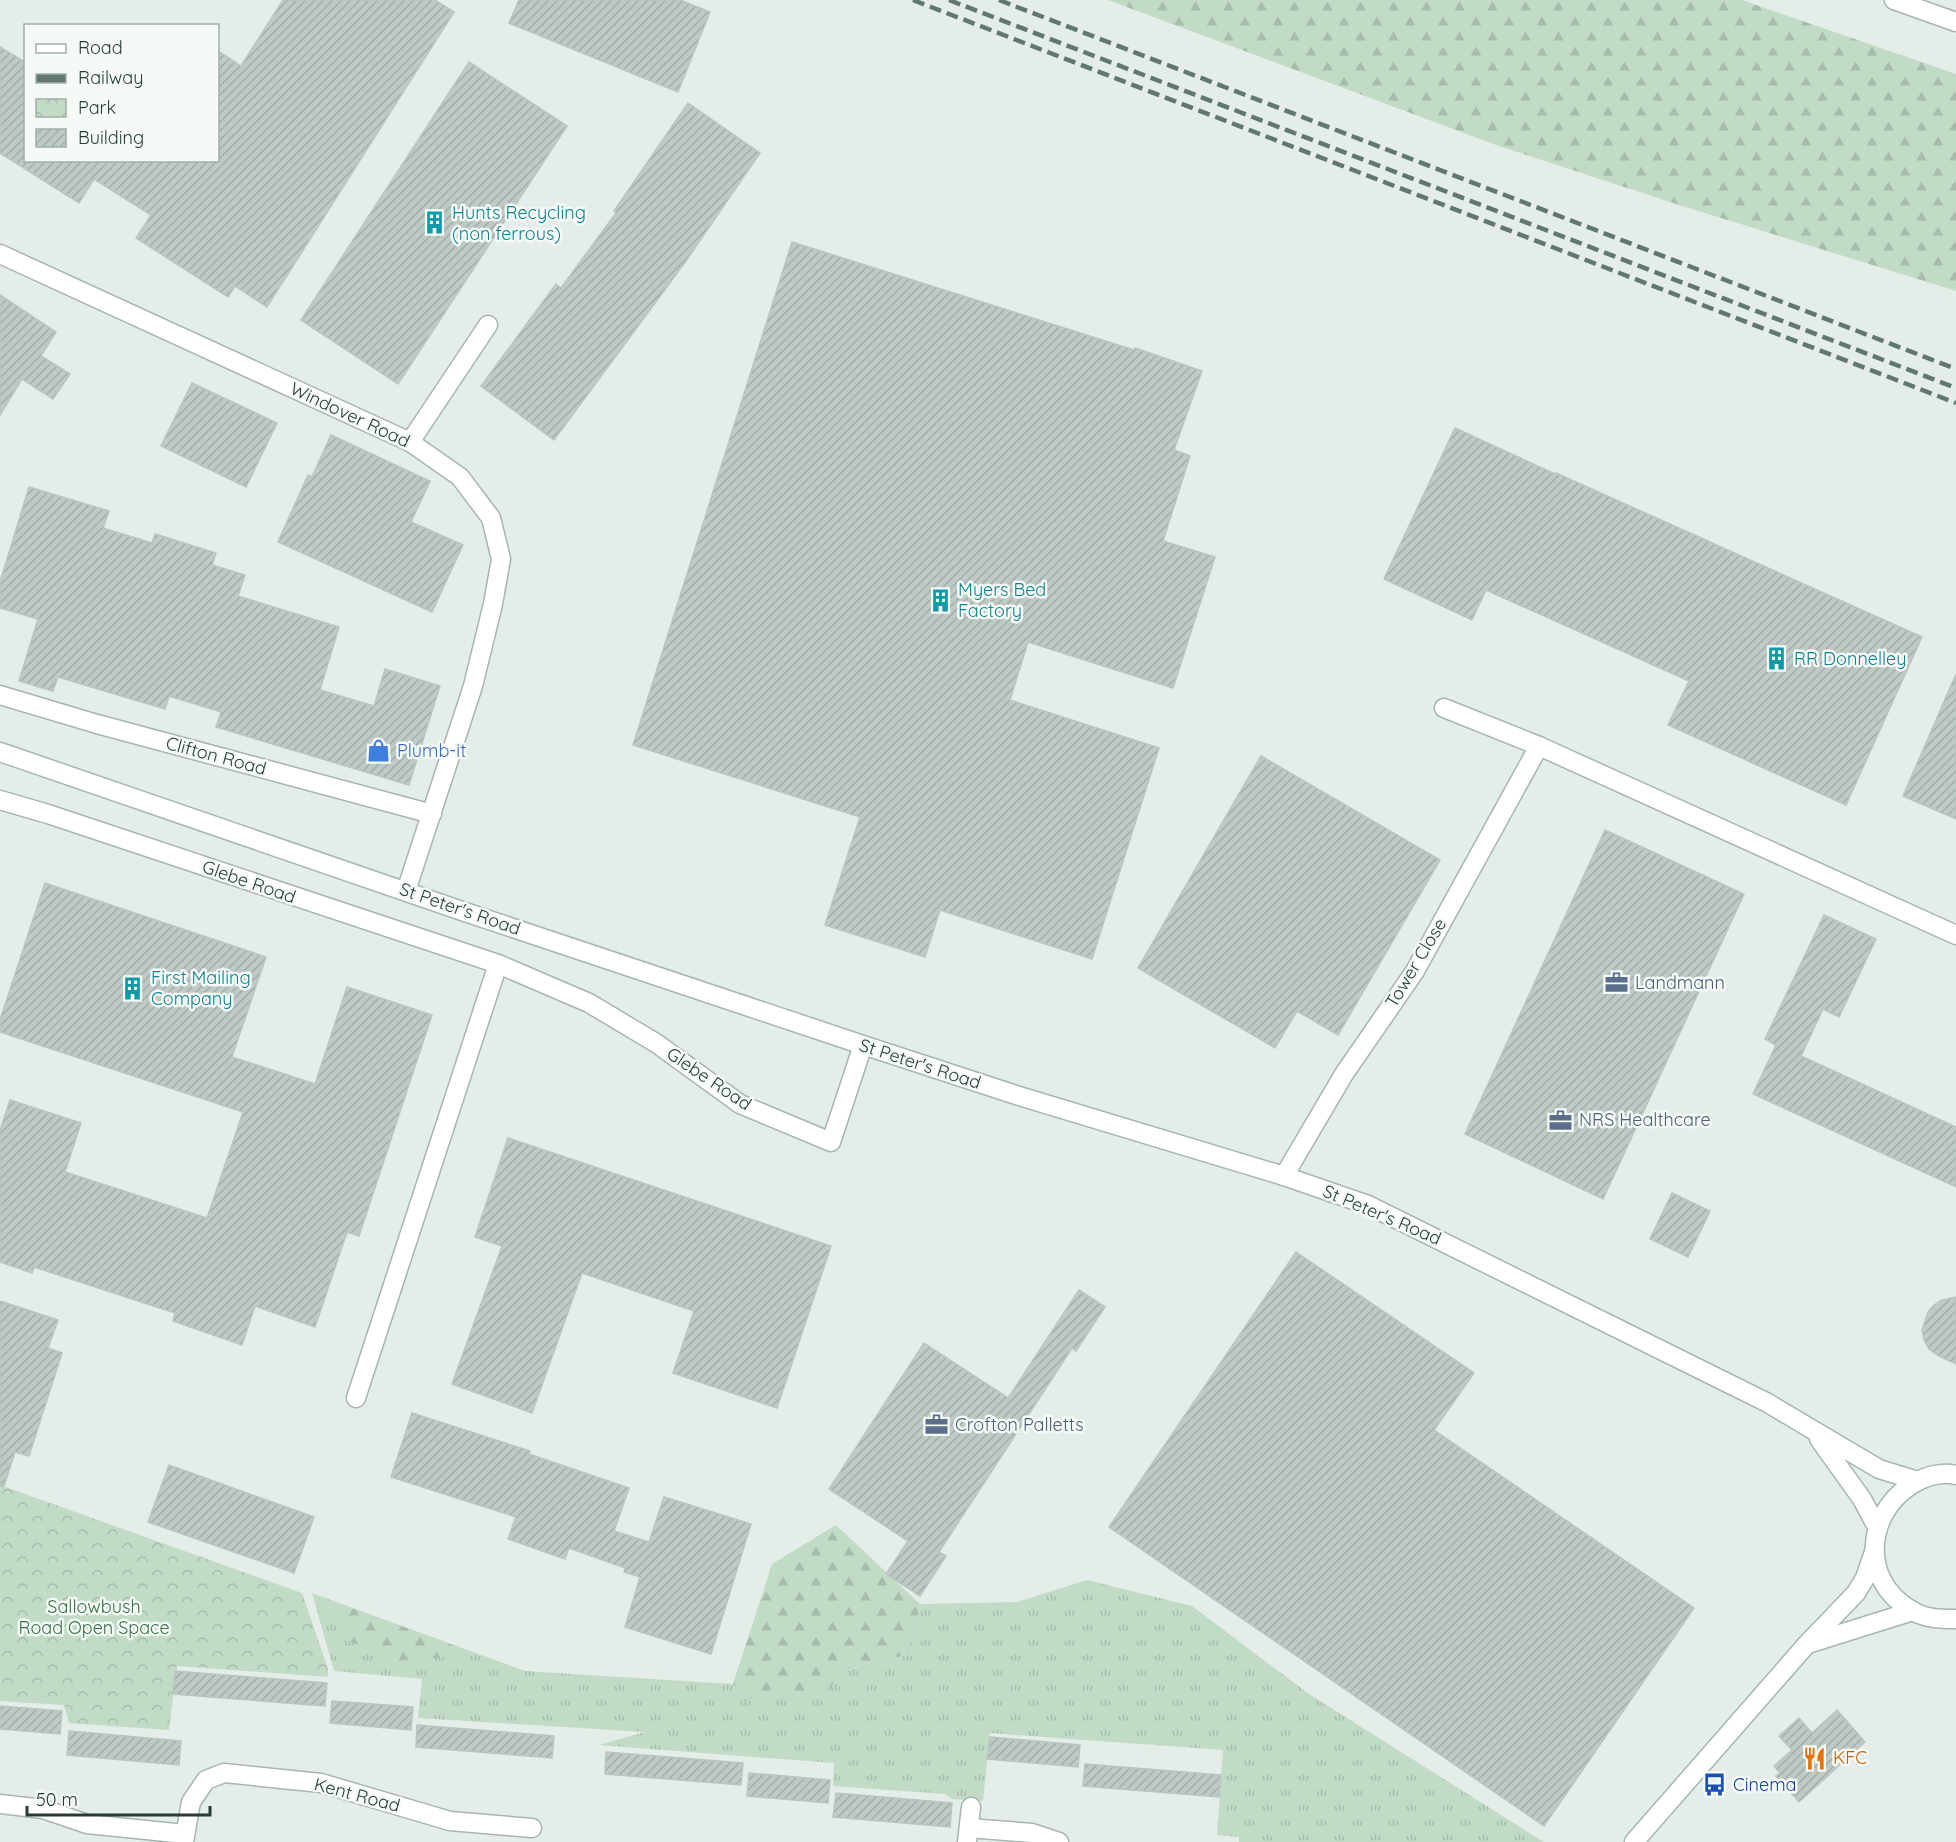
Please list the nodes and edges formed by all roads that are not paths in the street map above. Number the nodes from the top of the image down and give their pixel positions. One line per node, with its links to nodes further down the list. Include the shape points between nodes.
1 (1894, 0): 2 (street)
2 (1956, 22)
3 (0, 254): 5 (street, Windover Road)
4 (488, 325): 5 (street)
5 (410, 442): 11 (street, Windover Road, via 460,477 491,518 501,559 473,686)
6 (0, 695): 11 (street, Clifton Road)
7 (1444, 708): 8 (street)
8 (1539, 746): 13 (street); 16 (street, Tower Close, via 1415,971 1344,1074)
9 (0, 752): 12 (street, St Peter's Road)
10 (0, 800): 14 (street, Glebe Road)
11 (432, 814): 12 (street, Windover Road)
12 (406, 891): 15 (street, St Peter's Road)
13 (1956, 935)
14 (498, 964): 15 (street, Glebe Road, via 589,1003 656,1043 740,1104 831,1142); 17 (street)
15 (863, 1045): 16 (street, St Peter's Road)
16 (1284, 1176): 18 (street, St Peter's Road, via 1368,1205 1766,1402)
17 (356, 1398)
18 (1815, 1433): 20 (street, St Peter's Road, via 1880,1469); 21 (street, via 1862,1498)
19 (1956, 1475): 20 (street)
20 (1918, 1481): 21 (street, via 1888,1505)
21 (1877, 1527): 22 (street)
22 (1874, 1552): 23 (street, via 1886,1587); 25 (street, via 1856,1593)
23 (1912, 1611): 24 (street, via 1936,1619); 25 (street)
24 (1956, 1619)
25 (1807, 1644): 32 (street)
26 (0, 1804): 30 (street, Kent Road, via 43,1809 87,1824)
27 (971, 1807): 29 (street)
28 (532, 1828): 30 (street, Kent Road, via 450,1821 321,1783 224,1773 206,1780 191,1802)
29 (968, 1835): 31 (street, via 1032,1833)
30 (185, 1838)
31 (1059, 1842)
32 (1634, 1842)

